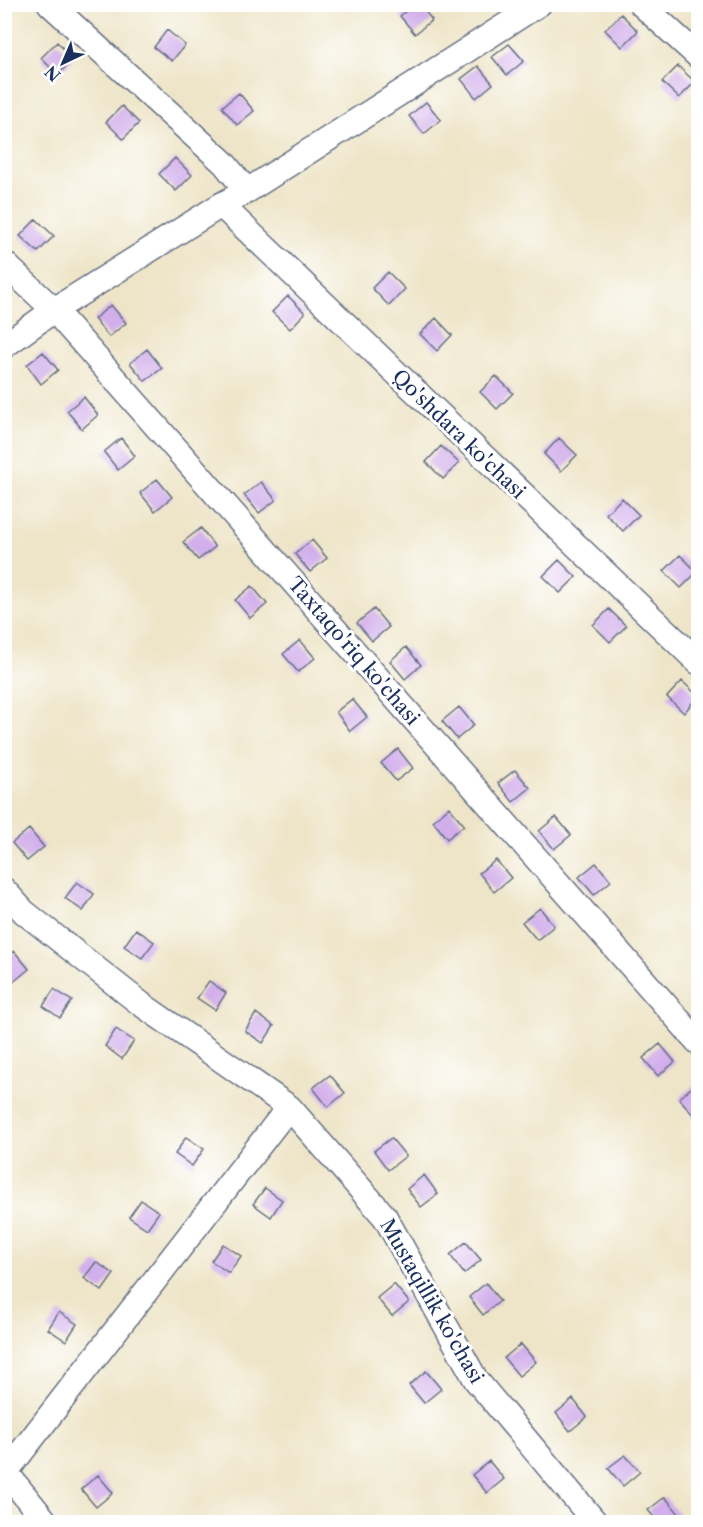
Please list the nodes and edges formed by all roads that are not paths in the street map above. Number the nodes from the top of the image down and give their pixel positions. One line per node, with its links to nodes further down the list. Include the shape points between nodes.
1 (50, 4): 5 (street, via 224,163)
2 (539, 4): 5 (street)
3 (641, 4): 4 (street)
4 (699, 56)
5 (247, 191): 6 (street)
6 (220, 205): 8 (street); 10 (street, Qo'shdara ko'chasi)
7 (4, 263): 8 (street, Taxtaqo'riq ko'chasi)
8 (54, 310): 9 (street); 12 (street, Taxtaqo'riq ko'chasi)
9 (4, 346)
10 (699, 662)
11 (4, 890): 13 (street, Mustaqillik ko'chasi, via 24,912 141,1004)
12 (699, 1042)
13 (289, 1107): 14 (street); 16 (street, Mustaqillik ko'chasi, via 385,1217 476,1380)
14 (5, 1471): 15 (street)
15 (46, 1522)
16 (595, 1522)

